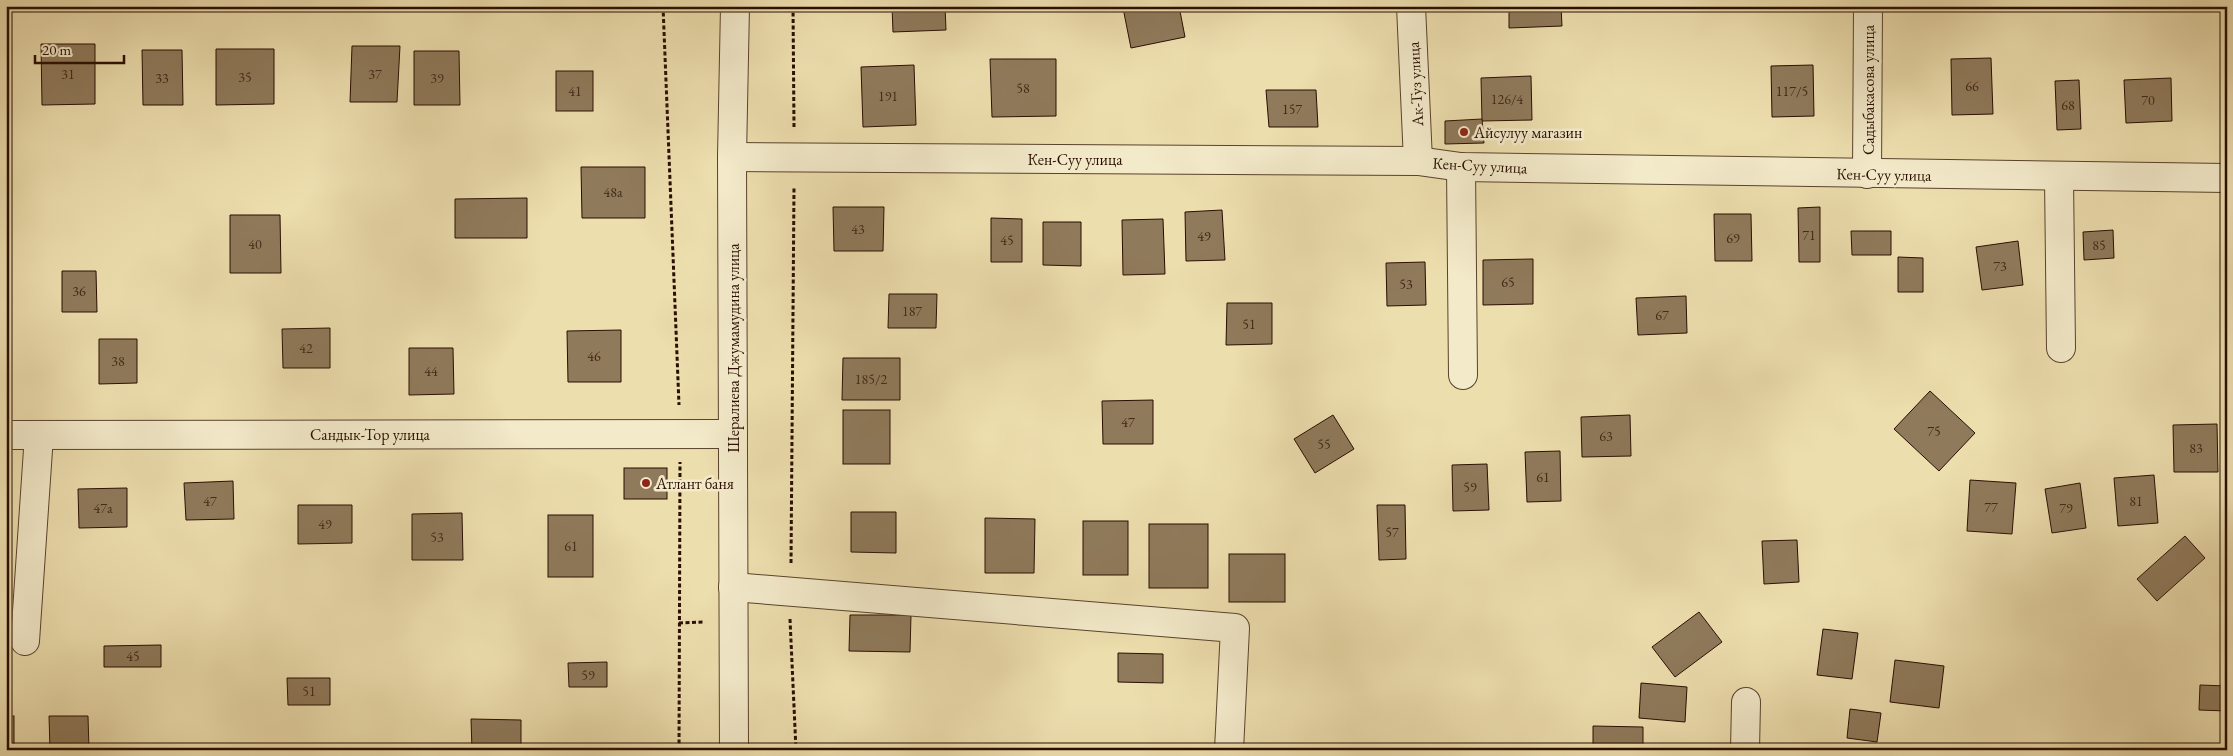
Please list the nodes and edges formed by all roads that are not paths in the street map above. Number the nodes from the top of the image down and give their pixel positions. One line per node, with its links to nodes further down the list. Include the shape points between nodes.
1 (735, 6): 4 (street, Шералиева Джумамудина улица)
2 (1411, 6): 5 (street, Ак-Туз улица)
3 (1868, 6): 7 (street, Садыбакасова улица)
4 (732, 157): 5 (street, Кен-Суу улица); 12 (street, Шералиева Джумамудина улица)
5 (1418, 161): 6 (street, Кен-Суу улица)
6 (1462, 167): 7 (street, Кен-Суу улица); 11 (street)
7 (1867, 174): 8 (street, Кен-Суу улица)
8 (2059, 177): 9 (street, Кен-Суу улица); 10 (street)
9 (2227, 178)
10 (2061, 348)
11 (1462, 375)
12 (733, 434): 14 (street, Сандык-Тор улица); 15 (street, Шералиева Джумамудина улица)
13 (6, 435): 14 (street, Сандык-Тор улица)
14 (38, 435): 16 (street)
15 (733, 586): 18 (street, Шералиева Джумамудина улица); 19 (street, via 1235,628)
16 (25, 641)
17 (1746, 702): 20 (street)
18 (734, 750)
19 (1229, 750)
20 (1745, 750)

